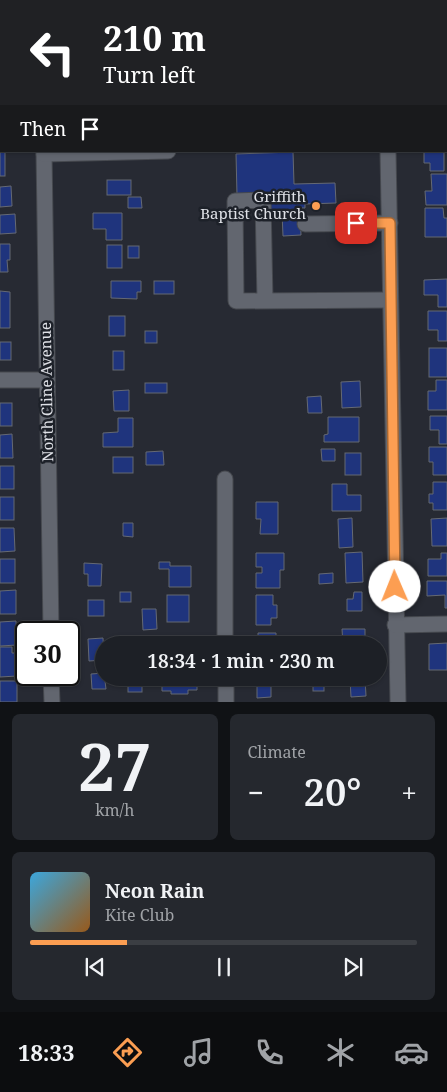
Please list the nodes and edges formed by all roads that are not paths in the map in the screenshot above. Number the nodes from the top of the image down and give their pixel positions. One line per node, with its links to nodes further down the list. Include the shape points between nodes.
1 (136, 152): 3 (street)
2 (388, 152): 4 (street)
3 (44, 153): 9 (street, North Cline Avenue)
4 (390, 223): 5 (street); 6 (street)
5 (305, 224)
6 (390, 300): 7 (street); 13 (street)
7 (265, 301): 7 (street, via 264,200 234,201 236,301)
8 (0, 380): 9 (street)
9 (47, 380): 11 (street, North Cline Avenue)
10 (225, 479): 14 (street)
11 (51, 621)
12 (447, 624): 13 (street)
13 (396, 625): 19 (street)
14 (225, 636)
15 (52, 686): 17 (street)
16 (226, 686): 18 (street)
17 (52, 702)
18 (226, 702)
19 (398, 702)

